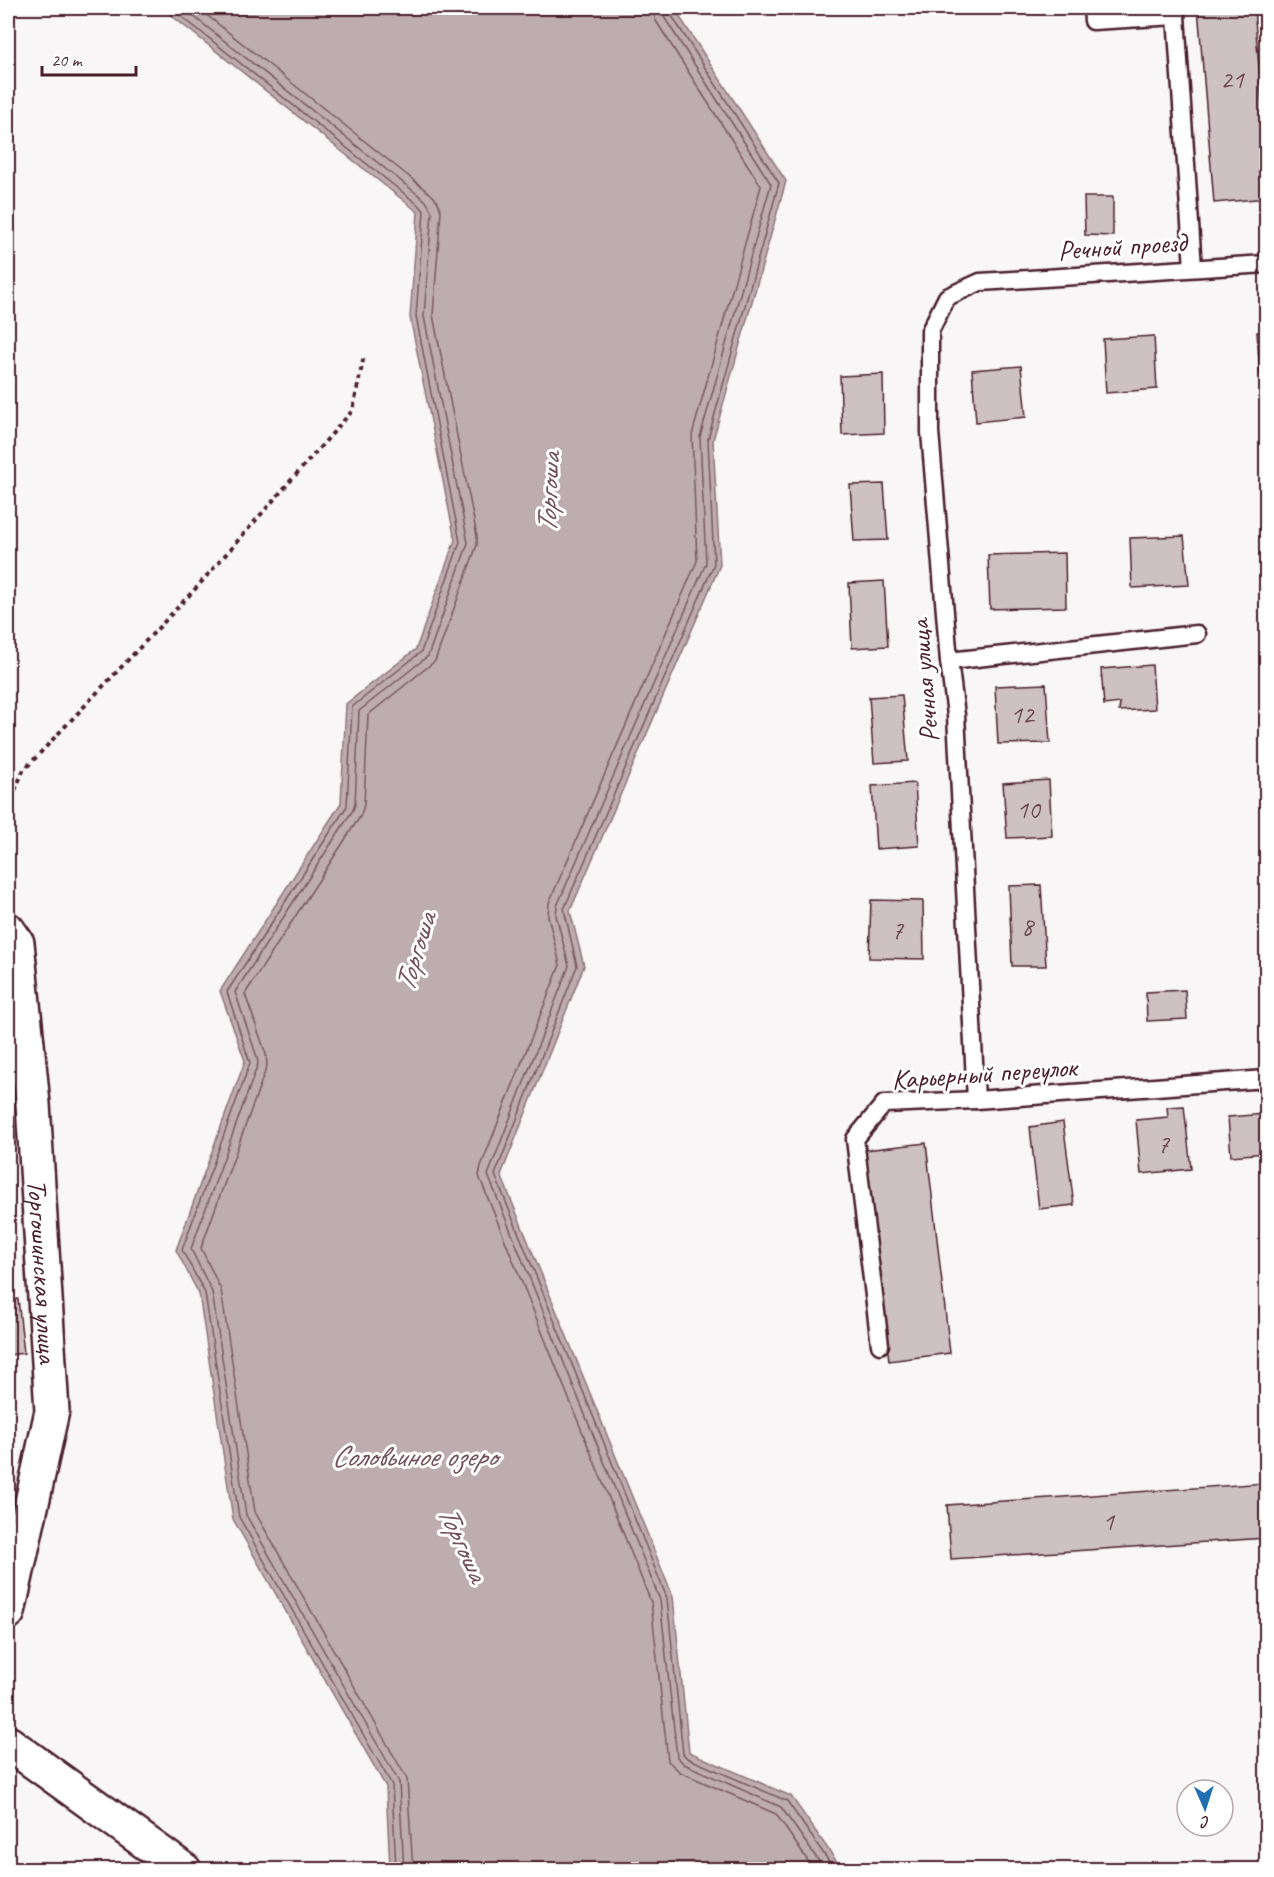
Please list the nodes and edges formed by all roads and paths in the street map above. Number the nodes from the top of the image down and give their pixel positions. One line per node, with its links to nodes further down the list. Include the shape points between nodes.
1 (1092, 8): 2 (lane, via 1093,21)
2 (1176, 12): 4 (lane)
3 (1266, 264): 4 (lane, Речной проезд)
4 (1193, 268): 5 (lane, Речной проезд)
5 (980, 282): 8 (lane, Речная улица, via 947,297 930,331 930,432)
6 (364, 355): 9 (path, via 353,410 196,587 23,771)
7 (1197, 634): 8 (lane)
8 (949, 661): 12 (lane, Речная улица, via 956,715)
9 (8, 807)
10 (8, 930): 14 (street, Торгошинская улица, via 17,944 33,1104 52,1411)
11 (1266, 1079): 12 (lane, Карьерный переулок)
12 (976, 1100): 13 (lane, Карьерный переулок, via 884,1104 855,1139)
13 (880, 1345)
14 (8, 1612)
15 (8, 1743): 16 (street)
16 (184, 1869)

